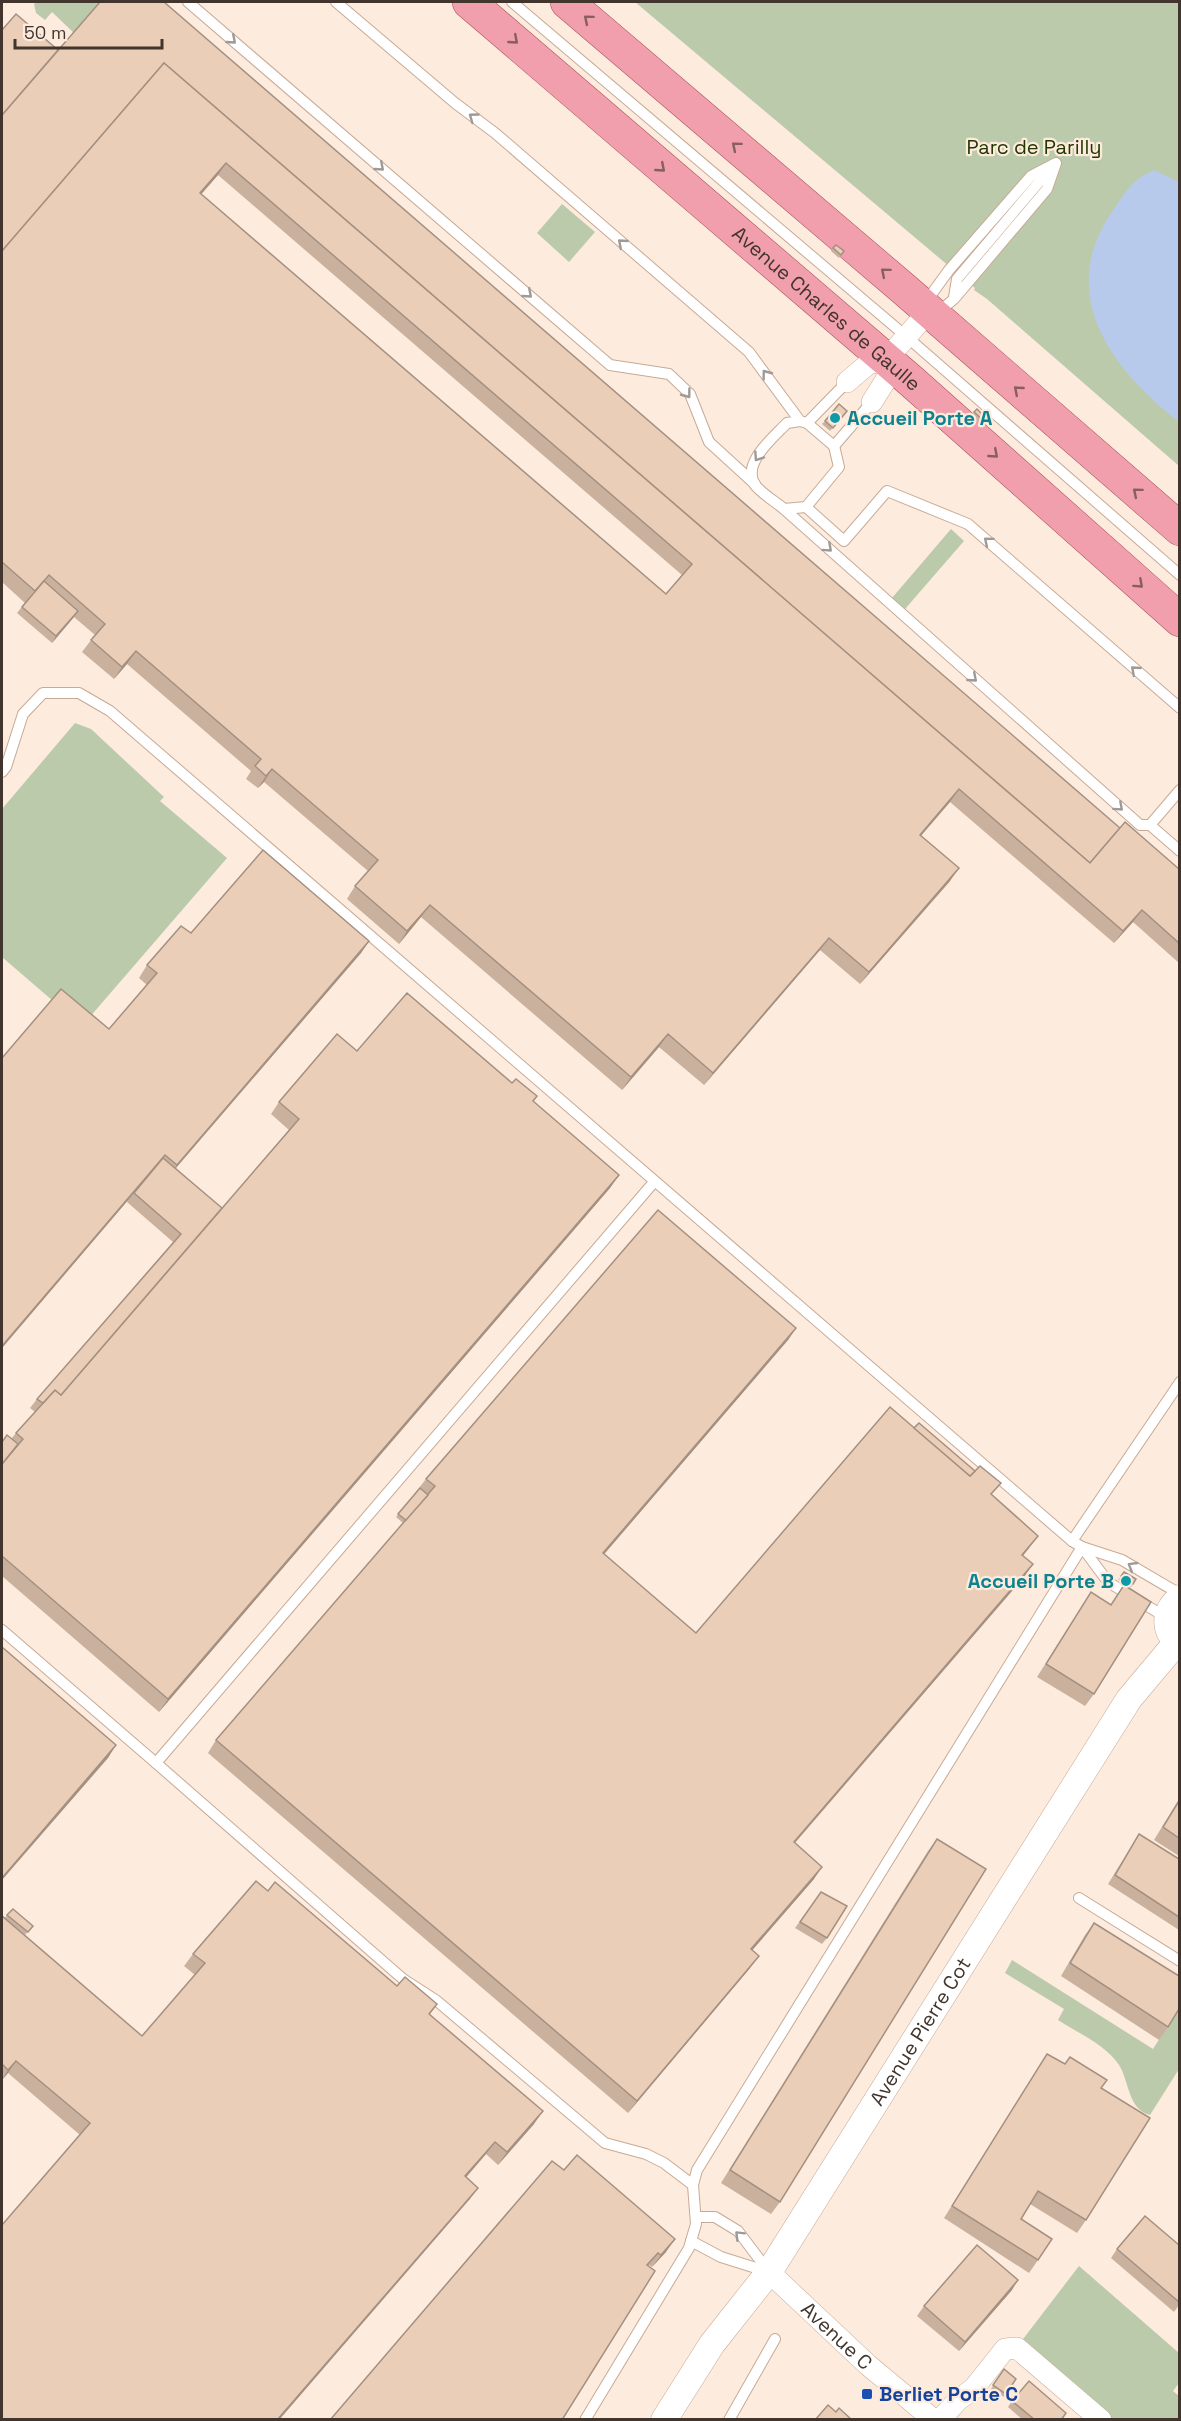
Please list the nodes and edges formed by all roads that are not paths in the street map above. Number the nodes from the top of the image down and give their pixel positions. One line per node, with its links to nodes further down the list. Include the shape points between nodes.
1 (188, 2): 14 (lane, one-way to 14, via 610,365 669,374 690,394 709,442)
2 (336, 2): 12 (lane, one-way to 2, via 749,352)
3 (470, 2): 9 (main road, Avenue Charles de Gaulle, one-way to 9)
4 (512, 2): 9 (lane)
5 (567, 2): 8 (main road, one-way to 5, via 905,290)
6 (1056, 163): 7 (lane); 8 (lane, via 1047,189); 8 (lane, via 1031,176)
7 (957, 279): 8 (lane); 8 (lane)
8 (940, 299): 9 (street); 17 (main road, one-way to 8)
9 (896, 349): 10 (street, via 868,364); 11 (street, via 887,378); 18 (lane); 19 (main road, Avenue Charles de Gaulle, one-way to 19)
10 (847, 382): 12 (lane)
11 (872, 402): 13 (lane)
12 (804, 422): 13 (lane); 14 (lane, one-way to 14, via 787,423 754,460)
13 (834, 446): 15 (lane, via 839,467)
14 (754, 484): 16 (lane)
15 (806, 507): 16 (lane); 20 (lane, one-way to 15, via 968,525 887,491 844,541)
16 (784, 509): 23 (lane, one-way to 23, via 1140,825)
17 (1179, 529)
18 (1179, 575)
19 (1179, 620)
20 (1179, 708)
21 (2, 772): 25 (lane, via 23,714 43,693 79,693 110,711)
22 (1179, 790): 23 (lane)
23 (1150, 825): 24 (lane)
24 (1179, 851)
25 (654, 1182): 27 (lane); 32 (lane)
26 (1179, 1382): 27 (lane)
27 (1072, 1541): 28 (lane)
28 (1082, 1547): 29 (lane, one-way to 28, via 1122,1560); 29 (lane, via 1108,1582); 35 (lane, via 697,2170)
29 (1175, 1604): 31 (street, via 1167,1628)
30 (2, 1630): 32 (lane)
31 (1178, 1644): 38 (street, Avenue Pierre Cot, via 1129,1699)
32 (156, 1763): 35 (lane, via 403,1979 437,2001 605,2143 646,2154)
33 (1079, 1898): 34 (lane)
34 (1179, 1961)
35 (693, 2185): 36 (lane)
36 (696, 2217): 37 (lane); 38 (lane, one-way to 36, via 738,2232 715,2217)
37 (691, 2241): 38 (lane, via 721,2257); 40 (lane, via 681,2264)
38 (769, 2272): 41 (street, Avenue Pierre Cot, via 712,2344); 43 (street, Avenue C, via 851,2350)
39 (776, 2339): 42 (lane)
40 (585, 2420)
41 (664, 2420)
42 (729, 2420)
43 (934, 2420)
44 (940, 2420): 45 (street, via 974,2388 1005,2349 1017,2348)
45 (1101, 2420)

